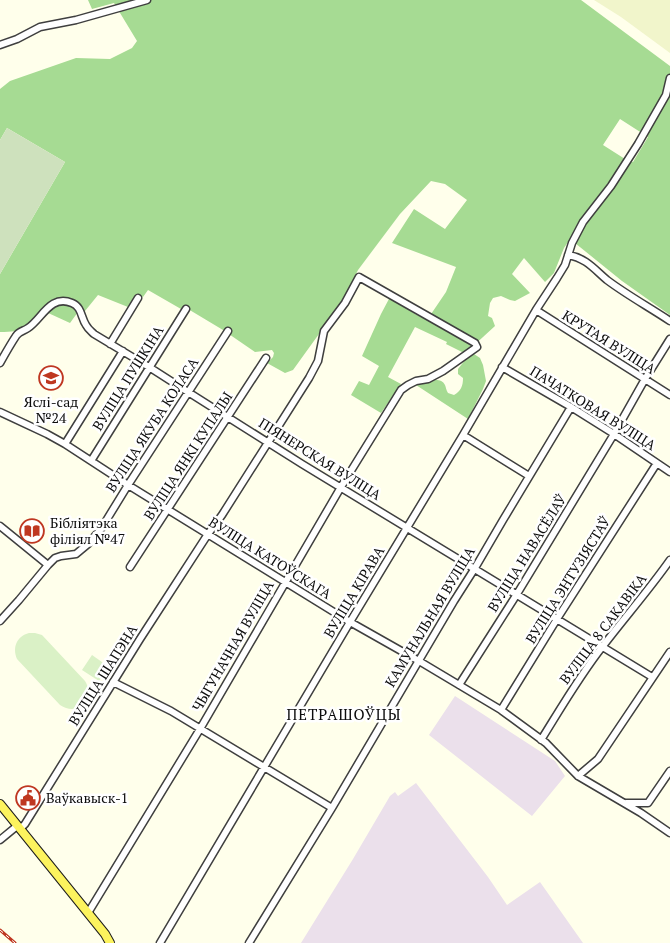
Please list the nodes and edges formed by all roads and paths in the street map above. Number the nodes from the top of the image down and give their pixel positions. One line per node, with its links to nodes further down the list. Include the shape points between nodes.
1 (147, 0): 2 (street, via 40,27)
2 (0, 45)
3 (670, 78): 4 (street, ВУЛІЦА КІРАВА, via 666,95 638,144 583,222)
4 (568, 255): 7 (street, ВУЛІЦА КІРАВА); 8 (street, via 578,256)
5 (138, 298): 11 (street)
6 (186, 309): 16 (street, ВУЛІЦА ПУШКІНА)
7 (536, 310): 17 (street, ВУЛІЦА КІРАВА); 18 (street, КРУТАЯ ВУЛІЦА)
8 (670, 321)
9 (228, 331): 19 (street, ВУЛІЦА ЯКУБА КОЛАСА)
10 (670, 338): 18 (street, ВУЛІЦА НАВАСЁЛАЎ)
11 (110, 344): 13 (street, ПІЯНЕРСКАЯ ВУЛІЦА); 15 (street, ПІЯНЕРСКАЯ ВУЛІЦА, via 87,327 78,307 60,302 47,308 28,329 16,335)
12 (477, 348): 26 (street, ВУЛІЦА ШАПЭНА, via 475,343 359,277 324,331 318,361 309,378); 33 (street, ЧЫГУНАЧНАЯ ВУЛІЦА, via 443,371 401,390)
13 (123, 351): 16 (street, ПІЯНЕРСКАЯ ВУЛІЦА); 27 (street)
14 (266, 358): 23 (street, ВУЛІЦА ЯНКІ КУПАЛЫ)
15 (0, 363)
16 (149, 367): 19 (street, ПІЯНЕРСКАЯ ВУЛІЦА); 28 (street, ВУЛІЦА ПУШКІНА)
17 (502, 367): 21 (street, ПАЧАТКОВАЯ ВУЛІЦА); 25 (street, ВУЛІЦА КІРАВА)
18 (645, 379): 20 (street, КРУТАЯ ВУЛІЦА); 24 (street, ВУЛІЦА НАВАСЁЛАЎ)
19 (188, 392): 23 (street, ПІЯНЕРСКАЯ ВУЛІЦА); 32 (street, ВУЛІЦА ЯКУБА КОЛАСА)
20 (670, 395)
21 (571, 407): 24 (street, ПАЧАТКОВАЯ ВУЛІЦА); 31 (street, КАМУНАЛЬНАЯ ВУЛІЦА)
22 (0, 412): 27 (street, ВУЛІЦА КАТОЎСКАГА)
23 (228, 417): 26 (street, ПІЯНЕРСКАЯ ВУЛІЦА); 34 (street, ВУЛІЦА ЯНКІ КУПАЛЫ)
24 (614, 434): 29 (street, ПАЧАТКОВАЯ ВУЛІЦА); 43 (street, ВУЛІЦА НАВАСЁЛАЎ)
25 (463, 435): 31 (street); 36 (street, ВУЛІЦА КІРАВА)
26 (268, 442): 33 (street, ПІЯНЕРСКАЯ ВУЛІЦА); 37 (street, ВУЛІЦА ШАПЭНА)
27 (65, 444): 28 (street, ВУЛІЦА КАТОЎСКАГА)
28 (91, 461): 32 (street, ВУЛІЦА КАТОЎСКАГА)
29 (657, 463): 30 (street, ПАЧАТКОВАЯ ВУЛІЦА); 44 (street, ВУЛІЦА ЭНТУЗІЯСТАЎ)
30 (670, 472)
31 (529, 476): 41 (street, КАМУНАЛЬНАЯ ВУЛІЦА)
32 (128, 485): 34 (street, ВУЛІЦА КАТОЎСКАГА); 39 (street, ВУЛІЦА ЯКУБА КОЛАСА, via 88,544 76,554 55,558)
33 (341, 487): 36 (street, ПІЯНЕРСКАЯ ВУЛІЦА); 42 (street, ЧЫГУНАЧНАЯ ВУЛІЦА)
34 (168, 510): 37 (street, ВУЛІЦА КАТОЎСКАГА); 40 (street, ВУЛІЦА ЯНКІ КУПАЛЫ)
35 (0, 526): 39 (street)
36 (407, 528): 41 (street, ПІЯНЕРСКАЯ ВУЛІЦА); 46 (street, ВУЛІЦА КІРАВА)
37 (208, 534): 42 (street, ВУЛІЦА КАТОЎСКАГА); 51 (street, ВУЛІЦА ШАПЭНА)
38 (670, 561): 47 (street, ВУЛІЦА 8 САКАВІКА)
39 (48, 565): 45 (street)
40 (130, 567)
41 (475, 568): 43 (street, ПІЯНЕРСКАЯ ВУЛІЦА); 49 (street, КАМУНАЛЬНАЯ ВУЛІЦА)
42 (286, 582): 46 (street, ВУЛІЦА КАТОЎСКАГА); 54 (street, ЧЫГУНАЧНАЯ ВУЛІЦА)
43 (517, 594): 44 (street, ПІЯНЕРСКАЯ ВУЛІЦА); 52 (street, ВУЛІЦА НАВАСЁЛАЎ)
44 (557, 619): 47 (street, ПІЯНЕРСКАЯ ВУЛІЦА); 53 (street, ВУЛІЦА ЭНТУЗІЯСТАЎ)
45 (0, 621)
46 (350, 622): 49 (street, ВУЛІЦА КАТОЎСКАГА); 56 (street, ВУЛІЦА КІРАВА)
47 (602, 646): 50 (street, ПІЯНЕРСКАЯ ВУЛІЦА); 55 (street, ВУЛІЦА 8 САКАВІКА)
48 (670, 652): 50 (street)
49 (418, 660): 52 (street, ВУЛІЦА КАТОЎСКАГА); 61 (street, КАМУНАЛЬНАЯ ВУЛІЦА)
50 (652, 677): 58 (street, via 598,759)
51 (113, 682): 54 (street); 62 (street, ВУЛІЦА ШАПЭНА, via 26,824)
52 (459, 685): 53 (street, ВУЛІЦА КАТОЎСКАГА)
53 (501, 710): 55 (street, ВУЛІЦА КАТОЎСКАГА)
54 (200, 729): 56 (street); 65 (street, ЧЫГУНАЧНАЯ ВУЛІЦА)
55 (541, 740): 58 (street, ВУЛІЦА КАТОЎСКАГА)
56 (265, 768): 61 (street); 67 (street, ВУЛІЦА КІРАВА)
57 (670, 771): 60 (street, via 648,803)
58 (578, 776): 60 (street, ВУЛІЦА КАТОЎСКАГА)
59 (0, 804): 62 (main road)
60 (626, 804): 63 (street, ВУЛІЦА КАТОЎСКАГА)
61 (332, 808): 68 (street, КАМУНАЛЬНАЯ ВУЛІЦА)
62 (19, 828): 64 (street, ВУЛІЦА ШАПЭНА); 65 (main road)
63 (670, 832)
64 (0, 840)
65 (88, 913): 66 (main road)
66 (110, 943)
67 (160, 943)
68 (249, 943)

